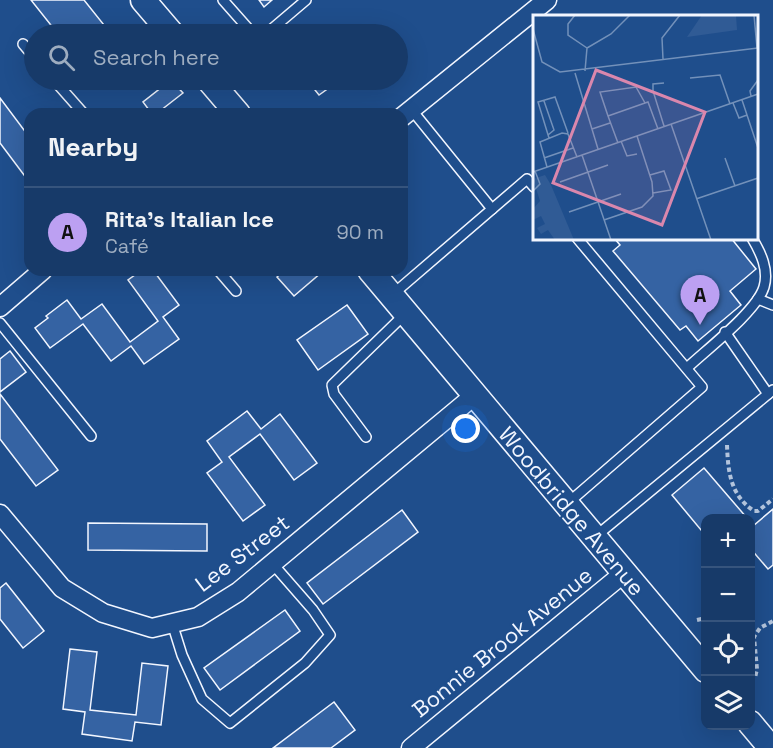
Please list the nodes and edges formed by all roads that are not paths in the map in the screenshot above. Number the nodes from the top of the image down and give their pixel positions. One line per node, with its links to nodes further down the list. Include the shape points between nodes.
1 (142, 0): 5 (main road)
2 (223, 0): 6 (lane)
3 (306, 0): 7 (lane)
4 (547, 0): 12 (street)
5 (162, 24)
6 (244, 24)
7 (278, 24)
8 (63, 90): 10 (lane)
9 (219, 90): 11 (main road)
10 (79, 108)
11 (230, 108)
12 (408, 112)
13 (408, 114): 15 (lane)
14 (531, 176): 15 (lane)
15 (492, 209): 23 (lane)
16 (580, 240): 28 (lane)
17 (753, 240): 22 (lane, via 762,254 766,274)
18 (36, 276): 25 (street)
19 (223, 276): 21 (lane)
20 (375, 276): 23 (main road, Woodbridge Avenue)
21 (236, 291)
22 (758, 299): 24 (lane); 27 (lane)
23 (399, 304): 30 (main road, Woodbridge Avenue); 32 (lane, via 332,385 334,394)
24 (773, 305)
25 (0, 307)
26 (0, 323): 31 (lane)
27 (725, 332): 28 (lane); 29 (lane)
28 (687, 368): 33 (lane, via 702,387)
29 (771, 392): 35 (lane)
30 (475, 395): 33 (main road, Woodbridge Avenue); 36 (street, Lee Street)
31 (91, 436)
32 (366, 438)
33 (566, 504): 35 (main road, Woodbridge Avenue)
34 (0, 514): 38 (street, Lee Street, via 62,588 103,613 152,628)
35 (594, 538): 37 (main road, Woodbridge Avenue)
36 (272, 563): 38 (street, Lee Street, via 238,592 198,617); 38 (lane, via 314,610 330,635 305,663 230,723 202,699)
37 (624, 573): 39 (main road, Woodbridge Avenue); 41 (street, Bonnie Brook Avenue)
38 (172, 623)
39 (701, 665)
40 (755, 729): 42 (main road)
41 (411, 748)
42 (771, 748)

